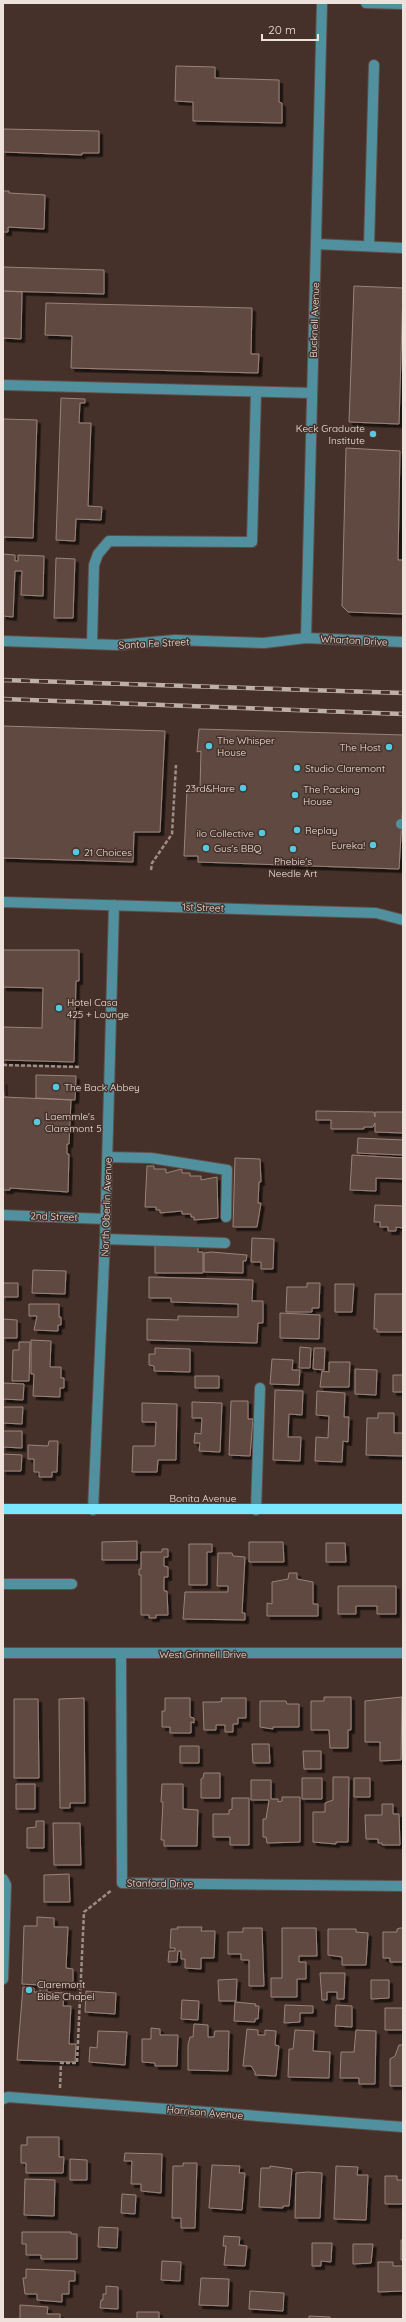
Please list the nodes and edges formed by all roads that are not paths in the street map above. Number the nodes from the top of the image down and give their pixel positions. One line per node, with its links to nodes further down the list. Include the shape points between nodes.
1 (322, 3): 5 (street, Bucknell Avenue)
2 (366, 3): 3 (street)
3 (403, 4)
4 (374, 65): 6 (street)
5 (316, 244): 6 (street); 10 (street, Bucknell Avenue)
6 (369, 246): 7 (street)
7 (403, 248)
8 (3, 385): 9 (street)
9 (256, 392): 10 (street); 14 (street, via 252,542 109,541 98,554 94,565)
10 (312, 393): 11 (street, Bucknell Avenue)
11 (306, 638): 13 (street, Wharton Drive); 14 (street, Santa Fe Street, via 264,643 175,640 118,645)
12 (3, 641): 14 (street, Santa Fe Street)
13 (403, 642)
14 (92, 644)
15 (3, 902): 16 (street, 1st Street)
16 (114, 904): 17 (street, 1st Street, via 376,913); 18 (street, North Oberlin Avenue)
17 (403, 920)
18 (108, 1157): 20 (street, via 151,1158 227,1170); 21 (street, North Oberlin Avenue)
19 (3, 1215): 21 (street, 2nd Street)
20 (226, 1217)
21 (105, 1219): 22 (street, North Oberlin Avenue)
22 (105, 1239): 23 (street); 27 (street, North Oberlin Avenue)
23 (225, 1243)
24 (260, 1388): 28 (street)
25 (3, 1509): 27 (main road, Bonita Avenue)
26 (403, 1509): 28 (main road, Bonita Avenue)
27 (93, 1510): 28 (main road, Bonita Avenue)
28 (256, 1510)
29 (3, 1584): 30 (street)
30 (72, 1584)
31 (3, 1653): 33 (street, West Grinnell Drive)
32 (403, 1653): 33 (street, West Grinnell Drive)
33 (122, 1654): 35 (street, Stanford Drive, via 122,1882)
34 (3, 1879): 36 (street, via 6,1885)
35 (403, 1886)
36 (3, 1979)
37 (5, 2097): 38 (street, Harrison Avenue)
38 (403, 2127)

